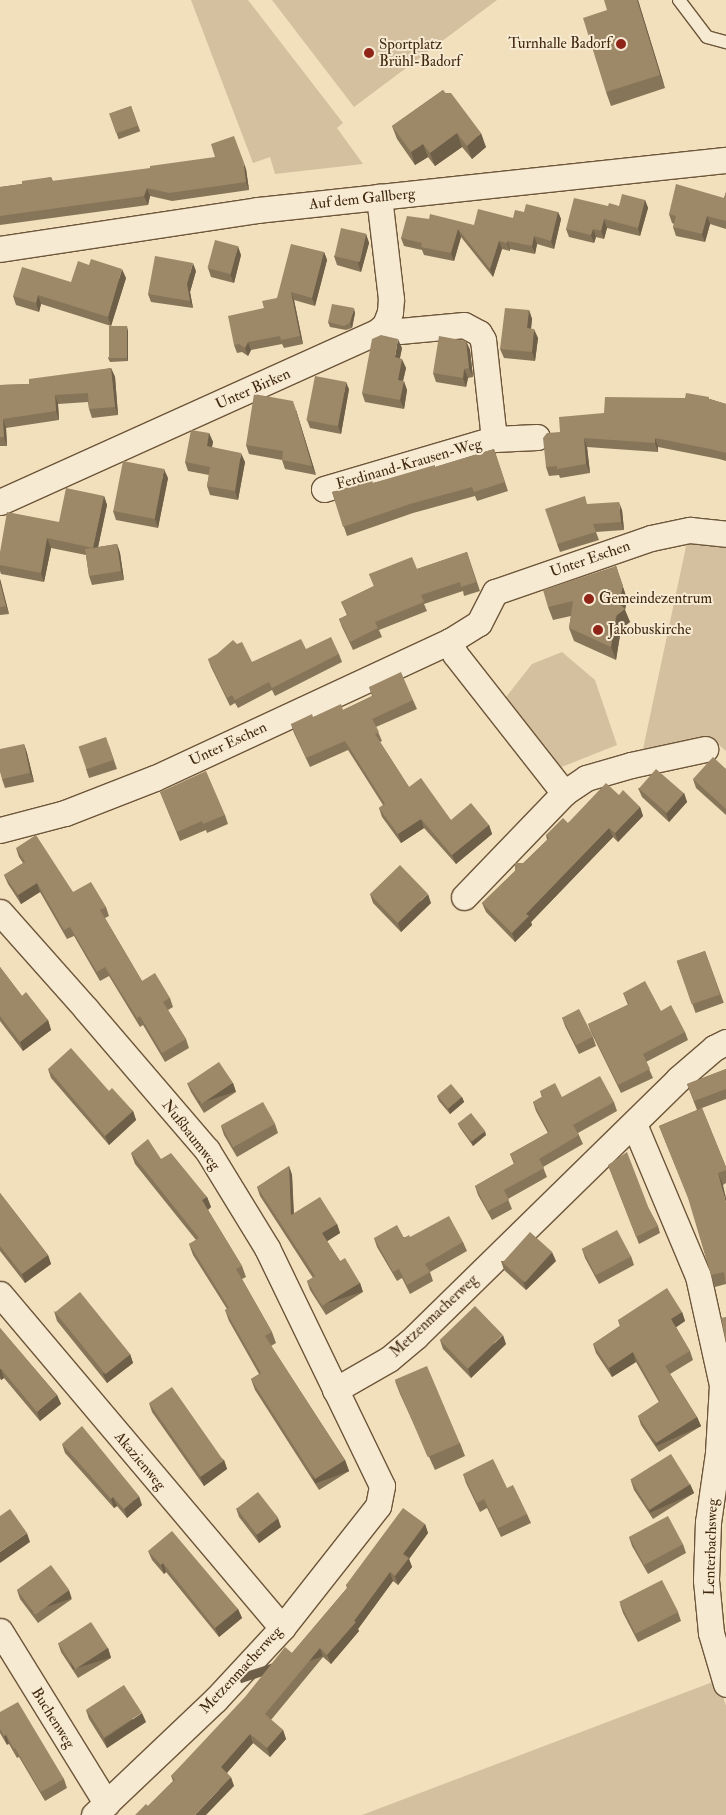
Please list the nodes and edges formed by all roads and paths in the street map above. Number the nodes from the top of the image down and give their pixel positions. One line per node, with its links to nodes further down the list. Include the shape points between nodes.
1 (679, 0): 2 (lane, via 707,37)
2 (726, 42)
3 (726, 160): 4 (street, Auf dem Gallberg)
4 (379, 197): 5 (street, Auf dem Gallberg, via 257,210); 6 (street, via 391,299)
5 (0, 248)
6 (385, 324): 8 (street, Ferdinand-Krausen-Weg, via 399,331 464,325 479,333 484,340); 10 (street, Unter Birken, via 368,337)
7 (537, 437): 8 (street, Ferdinand-Krausen-Weg)
8 (494, 439): 9 (street, Ferdinand-Krausen-Weg)
9 (324, 489)
10 (0, 502)
11 (726, 534): 12 (street, Unter Eschen, via 690,530 651,538 495,592 479,623)
12 (450, 641): 14 (street, via 455,654); 15 (street, Unter Eschen, via 155,778 65,813)
13 (705, 748): 14 (street, via 586,778)
14 (564, 793): 16 (street)
15 (0, 830)
16 (464, 897)
17 (0, 912): 21 (street, Nußbaumweg, via 207,1150 267,1248)
18 (726, 1042): 19 (street, Metzenmacherweg, via 696,1063)
19 (634, 1124): 21 (street, Metzenmacherweg, via 416,1336 388,1359); 24 (street, Lenterbachsweg, via 698,1276 722,1385 718,1453 708,1522 706,1580 711,1633)
20 (0, 1294): 22 (street, Akazienweg)
21 (336, 1390): 22 (street, Metzenmacherweg, via 382,1486 378,1506)
22 (282, 1628): 25 (street, Metzenmacherweg, via 214,1700)
23 (0, 1631): 25 (street, Buchenweg)
24 (726, 1684)
25 (101, 1810)

